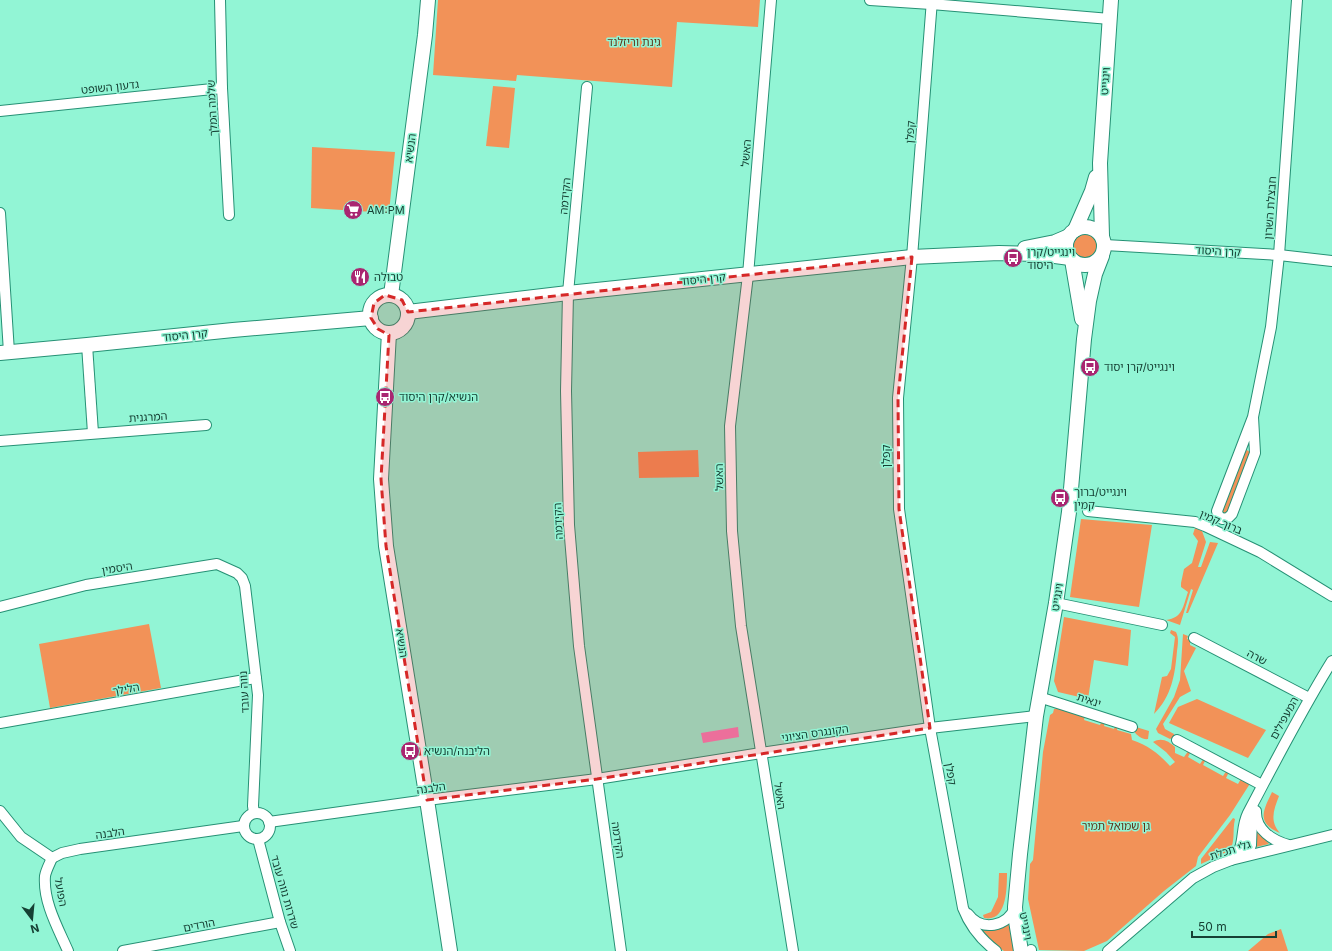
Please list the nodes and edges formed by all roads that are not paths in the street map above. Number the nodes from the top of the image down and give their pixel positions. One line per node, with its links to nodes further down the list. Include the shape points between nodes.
1 (220, 0): 10 (street, שלמה המלך)
2 (428, 0): 24 (street, הנשיא)
3 (771, 0): 22 (street, האשל)
4 (870, 0): 7 (street)
5 (1111, 0): 8 (street, וינגייט)
6 (1297, 0): 18 (street, חבצלת השרון)
7 (931, 2): 8 (street); 19 (street, קפלן)
8 (1110, 19): 12 (street, וינגייט)
9 (587, 87): 23 (street, הקידמה)
10 (222, 88): 11 (street, גדעון השופט); 14 (street, שלמה המלך)
11 (0, 111)
12 (1100, 163): 15 (street, וינגייט, via 1092,191); 16 (street, וינגייט)
13 (0, 213): 30 (street)
14 (229, 214)
15 (1072, 233): 16 (street, via 1083,227 1094,229); 17 (street, קרן היסוד, via 1055,242); 20 (street, via 1066,247)
16 (1103, 246): 18 (street, קרן היסוד); 20 (street, via 1098,261 1087,265); 28 (street, וינגייט, via 1089,301)
17 (999, 253): 19 (street, קרן היסוד); 20 (street, קרן היסוד, via 1040,254)
18 (1279, 255): 21 (street, קרן היסוד); 31 (street, חבצלת השרון, via 1271,327)
19 (912, 257): 22 (street, קרן היסוד); 49 (street, קפלן, via 898,398 899,509)
20 (1071, 259): 28 (street, וינגייט)
21 (1332, 260)
22 (748, 275): 23 (street, קרן היסוד); 51 (street, האשל, via 730,426 732,531 741,626)
23 (568, 293): 25 (street, קרן היסוד); 52 (street, הקידמה, via 566,391 569,525 579,646)
24 (391, 295): 25 (street, via 402,300); 26 (street, via 385,295 374,303)
25 (408, 312): 27 (street, via 402,328)
26 (371, 318): 27 (street, via 378,329); 29 (street, קרן היסוד)
27 (389, 333): 54 (street, הנשיא, via 381,479 386,546)
28 (1084, 339): 38 (street, וינגייט, via 1069,512)
29 (87, 346): 30 (street, קרן היסוד); 33 (street)
30 (4, 353)
31 (1253, 417): 31 (street, חבצלת השרון, via 1217,511 1222,519 1232,514 1255,453)
32 (206, 424): 33 (street, המרגנית)
33 (93, 433): 34 (street, המרגנית)
34 (0, 440)
35 (1088, 511): 37 (street, ברוך קמין, via 1195,522 1260,552)
36 (237, 573): 39 (street, היסמין, via 217,564 86,585); 43 (street, נווה עובד, via 242,578 244,586)
37 (1332, 596)
38 (1056, 603): 40 (street); 44 (street, וינגייט)
39 (0, 607)
40 (1162, 625)
41 (1194, 638): 45 (street, שרה)
42 (1332, 661): 45 (street, המעפילים)
43 (256, 678): 47 (street, הלילך); 57 (street, נווה עובד, via 258,695 252,806)
44 (1039, 697): 46 (street, וינגייט); 48 (street, ינאית)
45 (1309, 698): 53 (street, המעפילים)
46 (1036, 716): 49 (street, הקונגרס הציוני); 63 (street, וינגייט)
47 (0, 724)
48 (1132, 726)
49 (930, 728): 51 (street, הקונגרס הציוני); 67 (street, קפלן)
50 (1177, 740): 53 (street)
51 (761, 753): 52 (street, הקונגרס הציוני); 75 (street, האשל)
52 (597, 779): 54 (street, הלבנה); 74 (street, הקידמה)
53 (1261, 787): 55 (street, המעפילים); 65 (street, המעפילים, via 1244,822 1241,848)
54 (427, 800): 58 (street, הלבנה); 73 (street, הנשיא)
55 (1257, 800): 62 (street, המעפילים, via 1256,815 1261,829 1275,841); 65 (street, המעפילים, via 1249,851)
56 (0, 811): 64 (street, via 21,837)
57 (254, 813): 58 (street, via 265,815); 59 (street, via 246,818)
58 (270, 822): 61 (street, via 268,833)
59 (244, 826): 61 (street, via 247,835); 64 (street, הלבנה, via 80,849)
60 (1332, 835): 62 (street, גלי תכלת)
61 (258, 839): 68 (street, שדרות נווה עובד)
62 (1289, 845): 65 (street, גלי תכלת)
63 (1020, 854): 66 (street, וינגייט); 77 (street, וינגייט, via 1021,898)
64 (52, 858): 70 (street, הפועל, via 45,875 47,895 54,921)
65 (1236, 859): 69 (street, גלי תכלת, via 1193,878)
66 (1015, 906): 67 (street, via 1007,919 999,924 986,925 975,922); 77 (street, וינגייט, via 1016,921)
67 (963, 908): 76 (street, קפלן, via 975,931)
68 (280, 922): 71 (street, הורדים); 72 (street, שדרות נווה עובד)
69 (1109, 950)
70 (68, 951)
71 (124, 951)
72 (290, 951)
73 (450, 951)
74 (621, 951)
75 (793, 951)
76 (996, 951)
77 (1029, 951)

